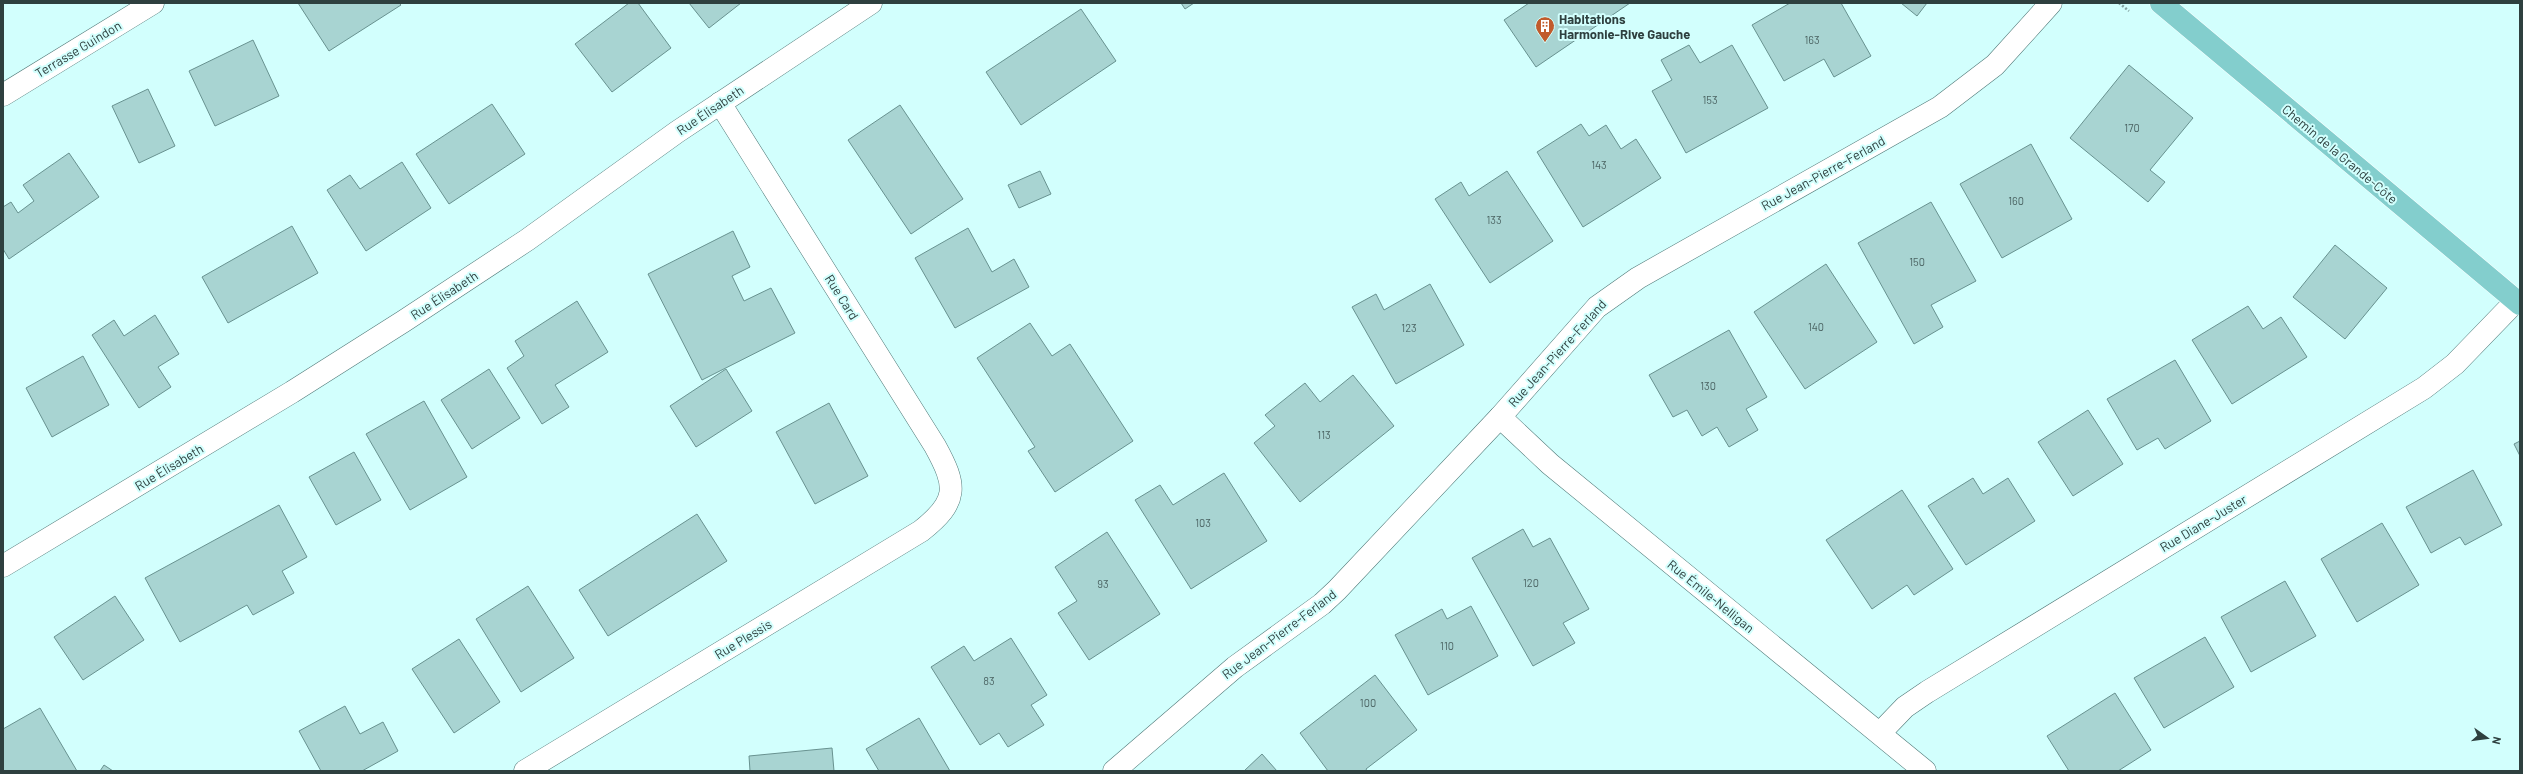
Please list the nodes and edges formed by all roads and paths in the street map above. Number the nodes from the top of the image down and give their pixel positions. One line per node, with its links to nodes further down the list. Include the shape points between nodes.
1 (154, 3): 7 (street, Terrasse Guindon)
2 (871, 3): 8 (street, Rue Élisabeth)
3 (2051, 3): 10 (street, Rue Jean-Pierre-Ferland, via 1995,65 1940,107 1606,298)
4 (2119, 3): 6 (path)
5 (2161, 3): 9 (main road, Chemin de la Grande-Côte)
6 (2124, 7)
7 (3, 95)
8 (720, 103): 11 (street, Rue Card, via 935,446 951,478); 12 (street, Rue Élisabeth, via 527,240 410,317 292,392)
9 (2518, 302): 13 (street, Rue Diane-Juster, via 2455,364 2424,388 1927,692 1905,707)
10 (1500, 417): 13 (street, Rue Émile-Nelligan, via 1550,464); 15 (street, Rue Jean-Pierre-Ferland, via 1322,604 1235,667)
11 (950, 496): 14 (street, Rue Plessis, via 940,515 921,531)
12 (3, 566)
13 (1880, 733): 16 (street, Rue Émile-Nelligan)
14 (525, 771)
15 (1114, 771)
16 (1925, 771)

